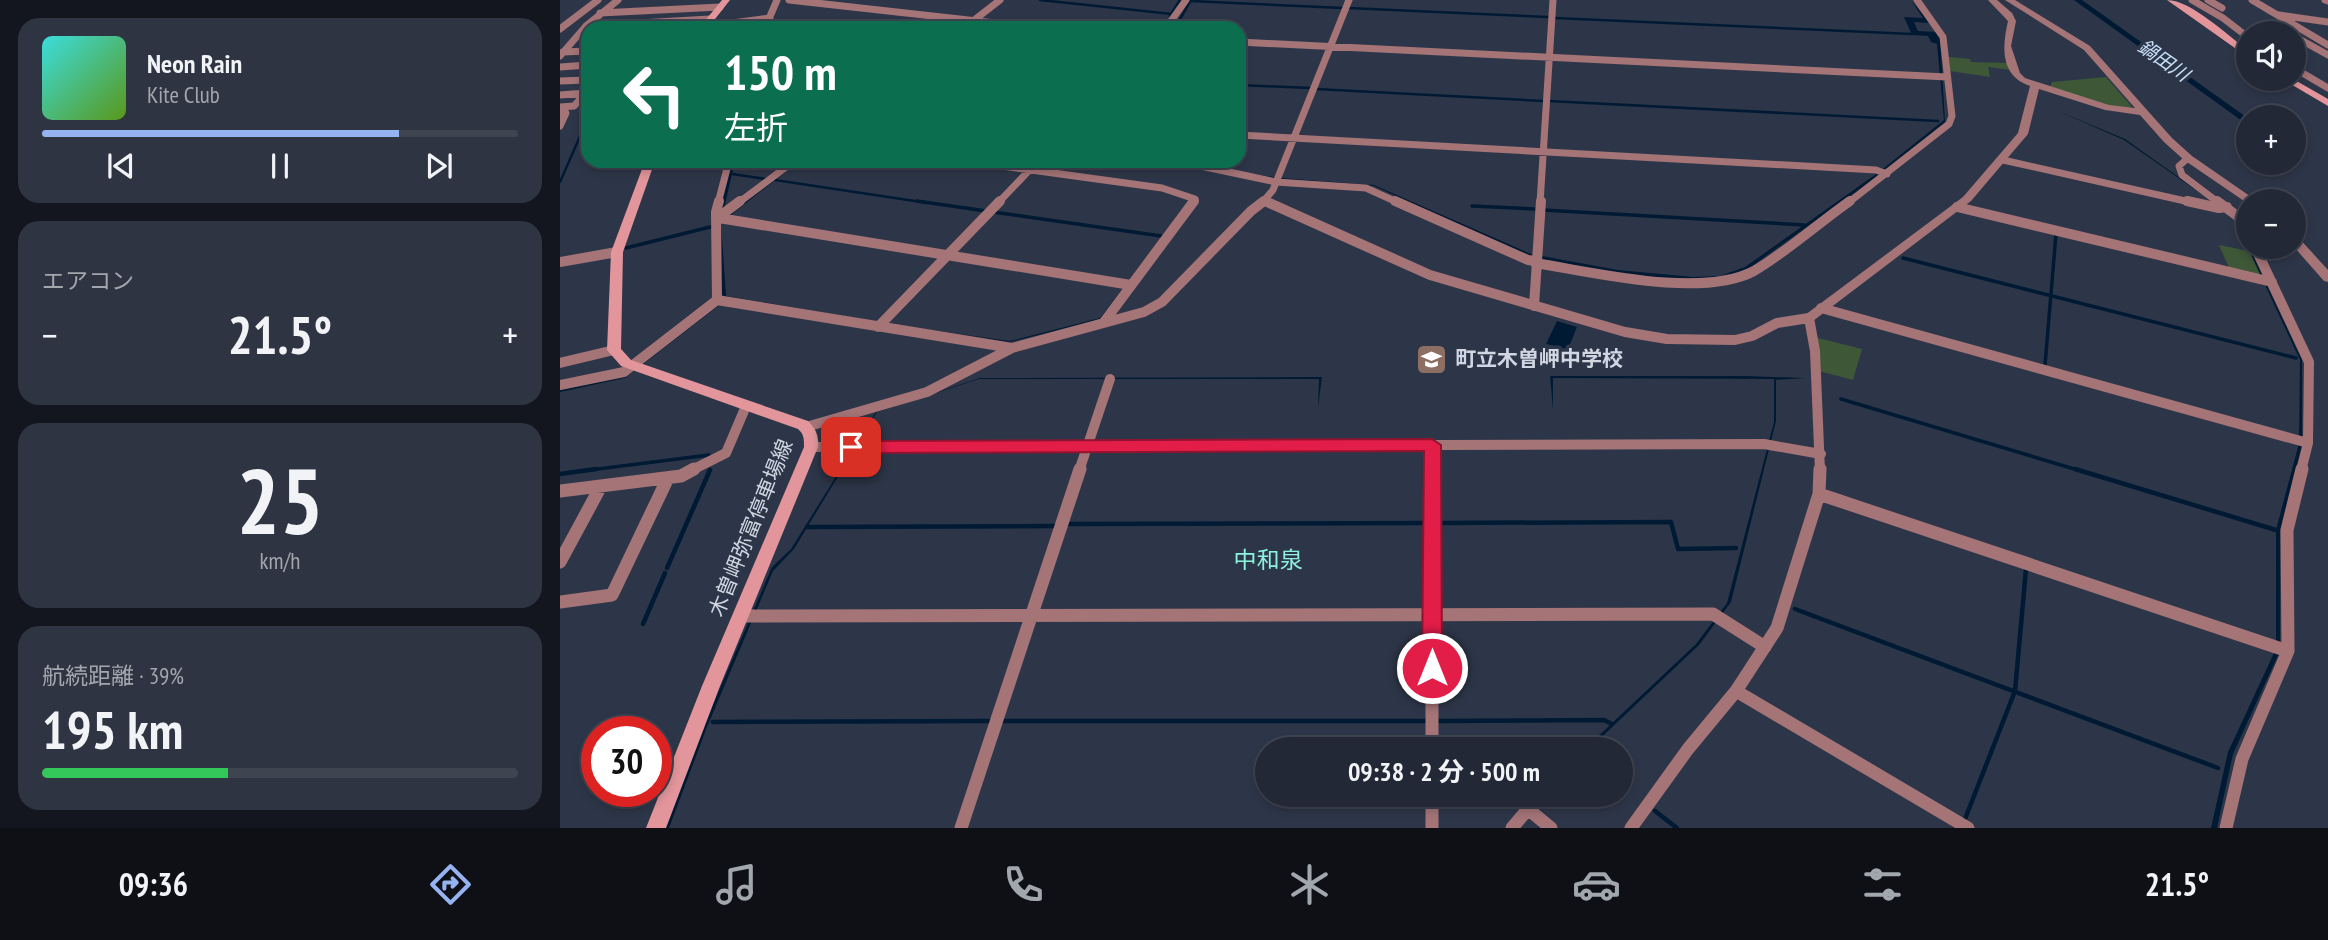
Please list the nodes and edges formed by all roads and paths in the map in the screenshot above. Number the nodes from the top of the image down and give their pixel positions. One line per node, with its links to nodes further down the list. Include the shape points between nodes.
1 (598, 0): 22 (street)
2 (618, 0): 3 (street); 19 (street)
3 (626, 0)
4 (777, 0): 21 (street)
5 (789, 0): 27 (street)
6 (1000, 0): 27 (street)
7 (1186, 0): 28 (street)
8 (1349, 0): 40 (street)
9 (1553, 0): 45 (street)
10 (1917, 0): 49 (street, via 1943,37)
11 (1992, 0): 52 (street, via 2012,21 2007,46 2016,74)
12 (2009, 0): 60 (street, via 2087,48)
13 (2171, 0): 41 (main road)
14 (2192, 0): 30 (street)
15 (2208, 0): 18 (street)
16 (2252, 0): 20 (street)
17 (723, 3): 19 (street); 24 (main road)
18 (2222, 8)
19 (600, 13): 23 (street)
20 (2274, 15): 29 (street); 35 (street)
21 (769, 18): 25 (street); 26 (street)
22 (564, 21): 31 (street)
23 (591, 21)
24 (705, 21)
25 (740, 21)
26 (768, 21)
27 (976, 21)
28 (1173, 21)
29 (2328, 22)
30 (2236, 28)
31 (560, 29)
32 (581, 31): 33 (street)
33 (573, 38): 34 (street); 43 (street)
34 (581, 38)
35 (2316, 38): 36 (street); 39 (street)
36 (2306, 40)
37 (1246, 42): 40 (street)
38 (2306, 45): 44 (street)
39 (2328, 45)
40 (1330, 46): 45 (street); 64 (street)
41 (2236, 46)
42 (581, 52): 43 (street)
43 (562, 54)
44 (2328, 55)
45 (1549, 57): 49 (street); 65 (street)
46 (581, 65): 47 (street)
47 (560, 66)
48 (2306, 75): 53 (street)
49 (1943, 76): 74 (street, via 1952,116 1949,124)
50 (581, 80): 51 (street)
51 (560, 82)
52 (2035, 85): 60 (street, via 2116,110); 67 (street, via 2023,134)
53 (2328, 88)
54 (2306, 90): 58 (main road)
55 (581, 93): 56 (street)
56 (560, 95)
57 (581, 98): 59 (street, via 574,106)
58 (2328, 103)
59 (560, 107)
60 (2143, 112): 66 (street)
61 (560, 114): 62 (street, via 566,113)
62 (560, 126)
63 (1246, 135): 64 (street)
64 (1293, 138): 65 (street); 75 (street)
65 (1543, 152): 74 (street); 85 (street)
66 (2188, 158): 76 (street); 79 (street, via 2179,166 2182,175)
67 (2003, 160): 78 (street); 79 (street)
68 (647, 168): 82 (main road)
69 (728, 168): 81 (street)
70 (785, 168): 81 (street)
71 (1015, 168): 73 (street)
72 (1201, 168): 75 (street)
73 (1029, 170): 84 (street); 90 (street, via 1163,188 1195,199)
74 (1882, 173): 85 (street, via 1753,271 1737,278 1692,283)
75 (1277, 179): 77 (street); 85 (street, via 1376,191 1528,260)
76 (2236, 191)
77 (1267, 202): 92 (street, via 1430,275); 95 (street, via 1251,211 1162,302 1144,312)
78 (1957, 207): 89 (street); 93 (street)
79 (2223, 208): 80 (street)
80 (2236, 215)
81 (720, 218): 84 (street); 91 (street)
82 (617, 252): 87 (street); 98 (main road)
83 (2306, 253): 88 (street)
84 (947, 256): 90 (street); 96 (street)
85 (1536, 259): 92 (street)
86 (2259, 259): 89 (street)
87 (560, 262)
88 (2328, 278)
89 (2267, 281): 105 (street, via 2309,362)
90 (1128, 284): 95 (street)
91 (721, 301): 96 (street); 100 (street)
92 (1534, 306): 94 (street, via 1625,332 1683,340 1742,339 1777,323)
93 (1821, 308): 94 (street); 105 (street)
94 (1808, 318): 109 (street, via 1815,351)
95 (1104, 322): 97 (street)
96 (880, 325): 97 (street)
97 (1012, 348): 104 (street, via 927,392)
98 (614, 350): 99 (street); 100 (main road, 木曽岬弥富停車場線)
99 (560, 363)
100 (636, 367): 102 (street); 103 (main road, 木曽岬弥富停車場線)
101 (1110, 379): 107 (street)
102 (560, 385)
103 (746, 405): 104 (main road, 木曽岬弥富停車場線); 110 (street, via 726,453)
104 (806, 427): 108 (main road, 木曽岬弥富停車場線)
105 (2303, 441): 120 (street, via 2287,530)
106 (1432, 445): 107 (street); 109 (street, via 1768,444); 116 (street)
107 (1088, 446): 108 (street); 117 (street)
108 (811, 447): 118 (main road, 木曽岬弥富停車場線)
109 (1821, 454): 113 (street)
110 (667, 480): 111 (street); 115 (street, via 611,595)
111 (601, 486): 112 (street); 114 (street)
112 (560, 491)
113 (1819, 494): 119 (street, via 1786,604); 120 (street)
114 (560, 562)
115 (560, 602)
116 (1432, 614): 117 (street); 119 (street, via 1718,617); 122 (street)
117 (1031, 615): 118 (street); 126 (street)
118 (748, 616): 125 (main road, 木曽岬弥富停車場線)
119 (1765, 647): 121 (street)
120 (2281, 648): 131 (street, via 2242,759)
121 (1736, 691): 129 (street); 130 (street)
122 (1432, 737)
123 (1432, 807): 127 (street)
124 (1541, 819): 128 (street, via 1528,809)
125 (656, 828)
126 (961, 828)
127 (1432, 828)
128 (1512, 828)
129 (1631, 828)
130 (1968, 828)
131 (2227, 828)

